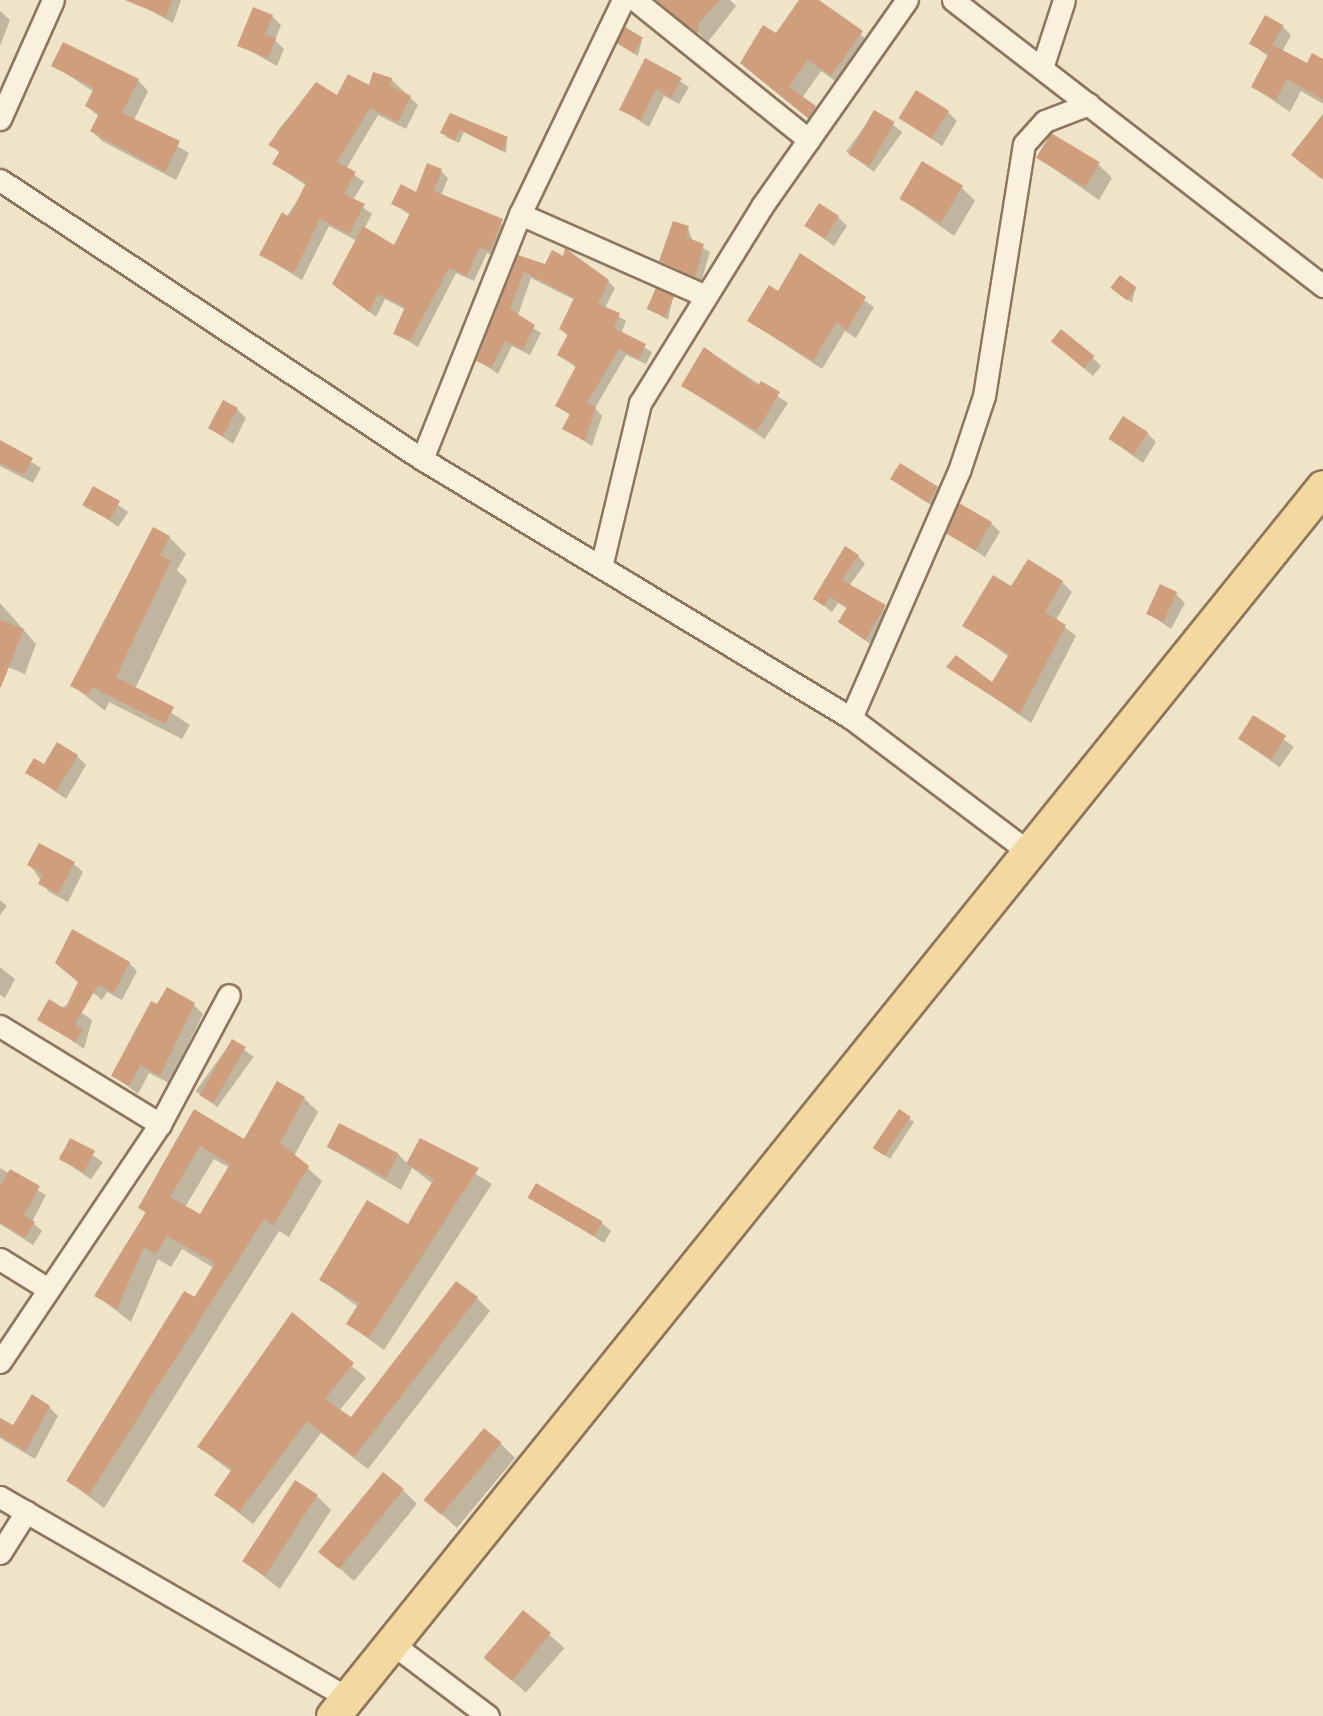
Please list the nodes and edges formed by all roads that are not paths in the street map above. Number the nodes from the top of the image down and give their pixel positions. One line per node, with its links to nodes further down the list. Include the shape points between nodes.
1 (53, 0): 9 (street)
2 (623, 0): 12 (street)
3 (635, 0): 10 (street)
4 (907, 0): 10 (street)
5 (953, 0): 7 (street)
6 (1064, 0): 7 (street)
7 (1042, 68): 8 (street)
8 (1088, 104): 13 (street); 18 (street, via 1045,121 1024,144 984,396 959,471)
9 (0, 119)
10 (809, 140): 14 (street)
11 (0, 180): 15 (street)
12 (520, 214): 14 (street); 15 (street)
13 (1323, 286)
14 (704, 295): 17 (street, via 640,403)
15 (422, 459): 17 (street)
16 (1323, 487): 19 (main road)
17 (601, 567): 18 (street)
18 (851, 718): 19 (street)
19 (1027, 850): 29 (main road)
20 (229, 995): 22 (street)
21 (0, 1026): 22 (street)
22 (160, 1124): 24 (street)
23 (0, 1259): 24 (street)
24 (48, 1289): 25 (street)
25 (0, 1362)
26 (0, 1497): 27 (street)
27 (26, 1512): 28 (street); 30 (street)
28 (0, 1553)
29 (390, 1642): 30 (main road); 31 (street)
30 (341, 1707)
31 (488, 1716)

